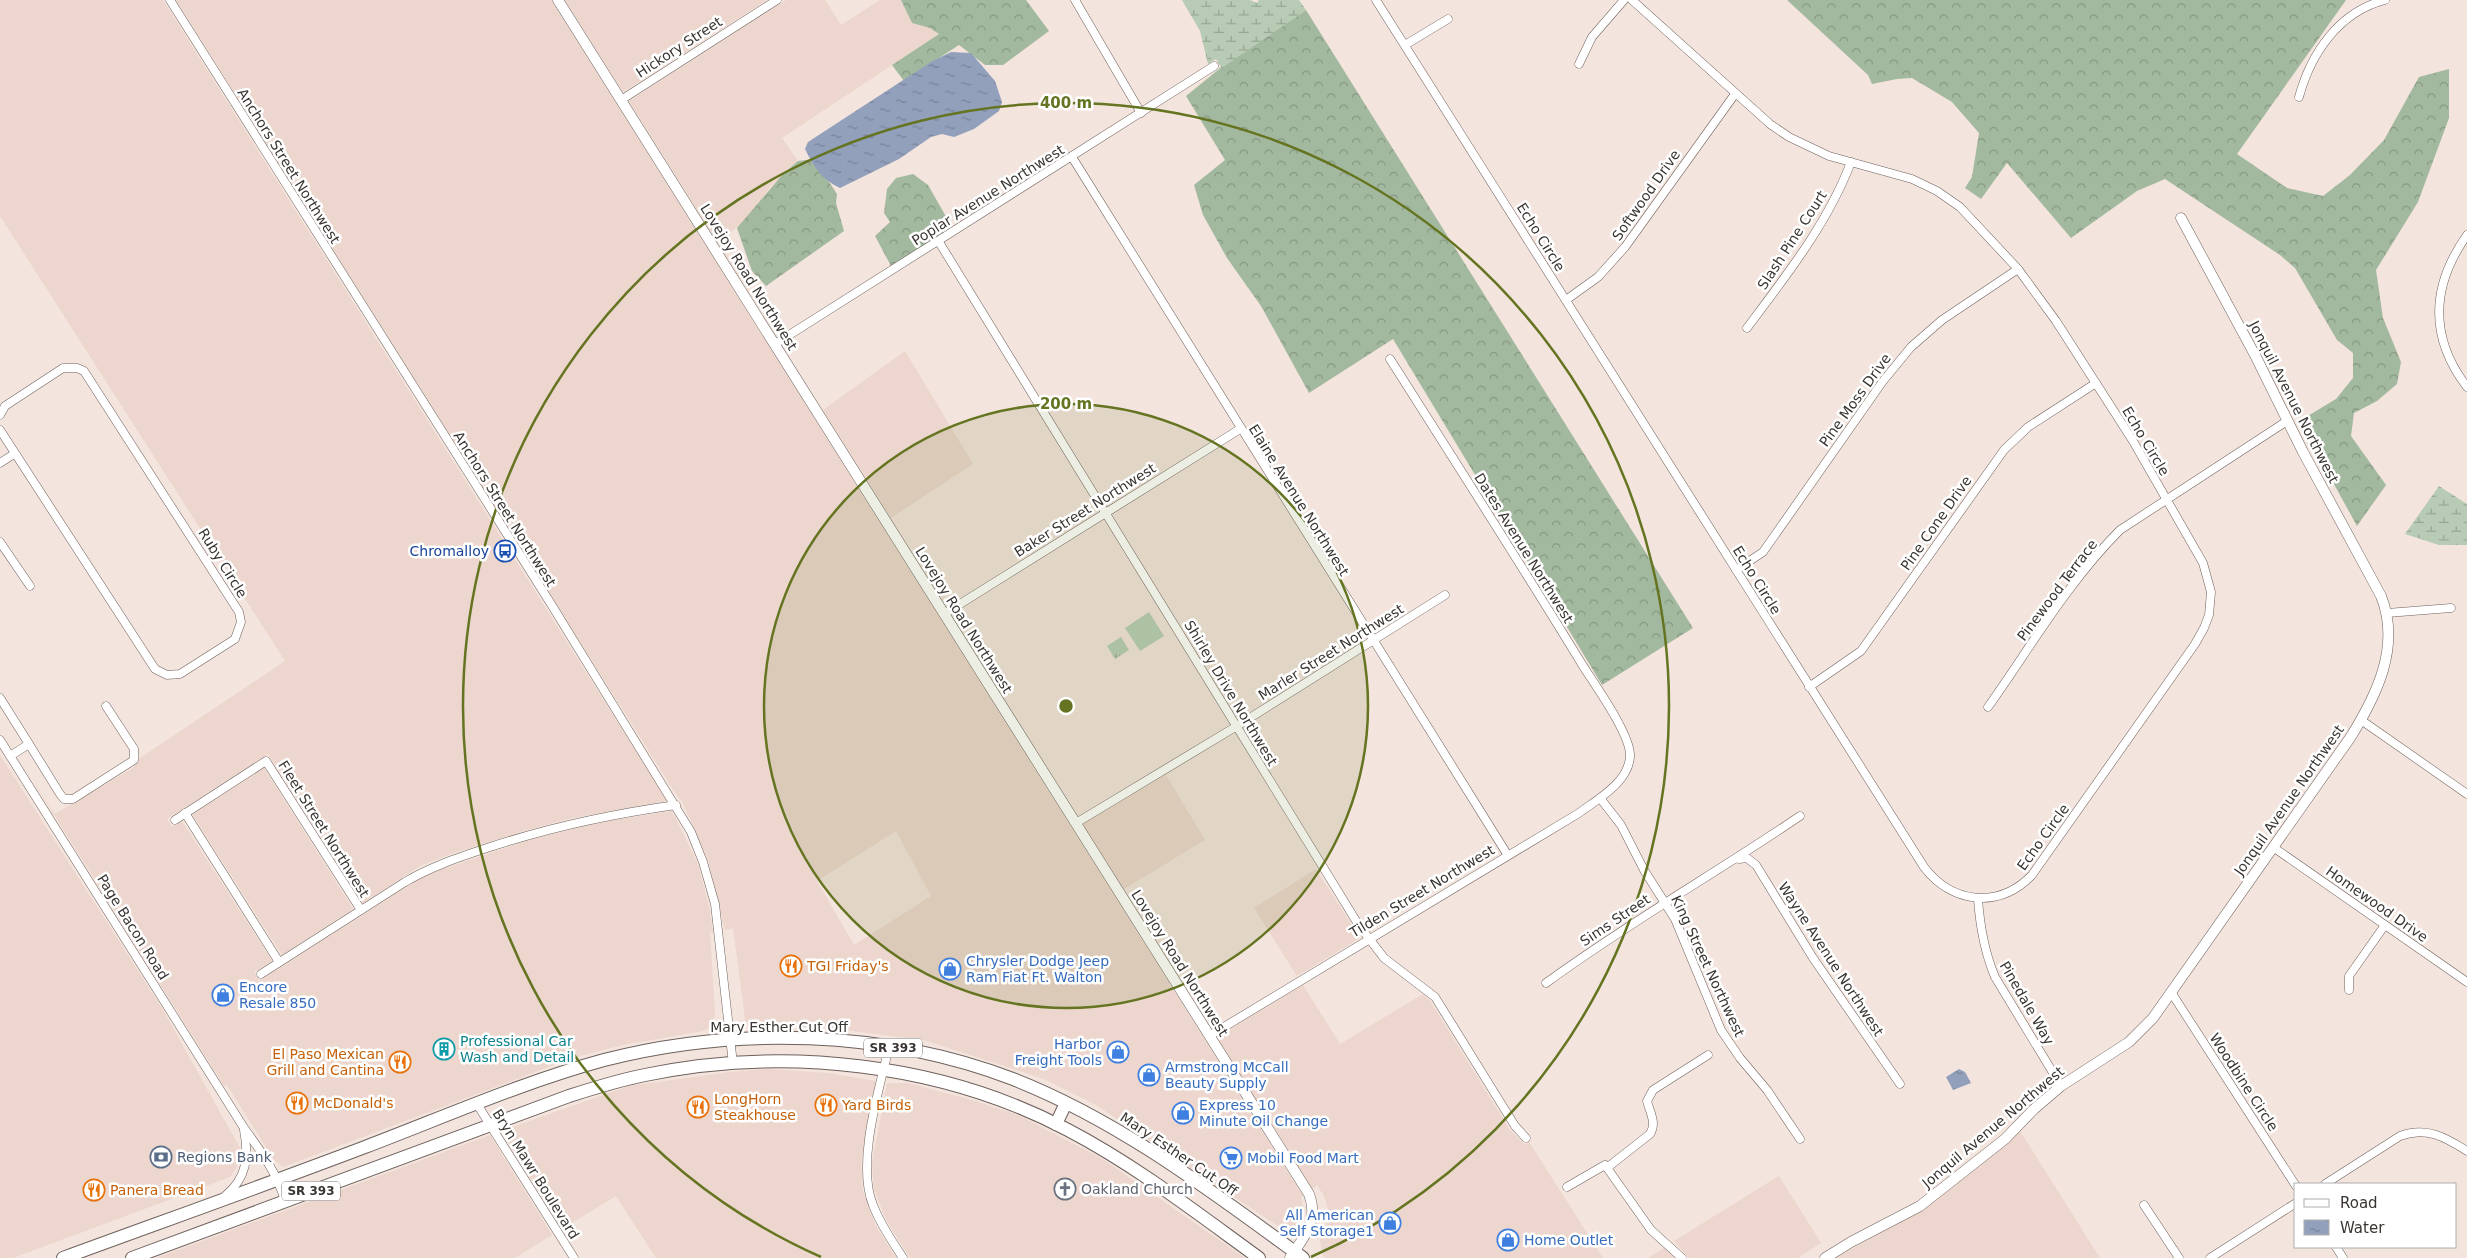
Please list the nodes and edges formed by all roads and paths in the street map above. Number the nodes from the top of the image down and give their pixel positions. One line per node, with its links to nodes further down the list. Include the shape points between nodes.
1 (170, 0): 57 (street, Anchors Street Northwest)
2 (558, 0): 15 (street, Lovejoy Road Northwest)
3 (777, 0): 15 (street, Hickory Street)
4 (1075, 0): 16 (street)
5 (1376, 0): 10 (street, Echo Circle)
6 (1624, 0): 11 (street, via 1592,38)
7 (1632, 0): 13 (street, Echo Circle)
8 (2385, 0): 14 (street, via 2363,8 2336,29 2310,64)
9 (1448, 19): 10 (street)
10 (1405, 45): 23 (street, Echo Circle)
11 (1579, 64)
12 (1214, 66): 16 (street, Poplar Avenue Northwest)
13 (1735, 94): 18 (street, Echo Circle, via 1789,137 1829,156); 23 (street, Softwood Drive, via 1614,260 1592,282)
14 (2299, 97)
15 (621, 100): 25 (street, Lovejoy Road Northwest)
16 (1141, 113): 17 (street, Poplar Avenue Northwest)
17 (1072, 157): 21 (street, Poplar Avenue Northwest); 31 (street, Elaine Avenue Northwest)
18 (1851, 162): 22 (street, Echo Circle, via 1912,179 1945,196 1960,207); 24 (street, Slash Pine Court, via 1822,222)
19 (2181, 218): 30 (street, Jonquil Avenue Northwest)
20 (2467, 235): 28 (street, via 2446,273 2439,323 2447,354)
21 (939, 242): 25 (street, Poplar Avenue Northwest); 36 (street, Shirley Drive Northwest)
22 (2018, 269): 27 (street, Echo Circle); 38 (street, Pine Moss Drive, via 1942,320 1911,347 1882,381 1763,552)
23 (1566, 300): 38 (street, Echo Circle)
24 (1747, 328)
25 (775, 344): 43 (street, Lovejoy Road Northwest)
26 (1390, 359): 53 (street, Dates Avenue Northwest, via 1546,605 1618,724)
27 (2096, 383): 35 (street, Echo Circle); 45 (street, Pine Cone Drive, via 2028,427 2004,450 1861,651)
28 (2467, 387)
29 (0, 415): 33 (street, Ruby Circle, via 5,406 63,368 84,371 239,612 242,622 235,639 180,674 167,676 155,670)
30 (2287, 421): 35 (street, Pinewood Terrace); 42 (street, Jonquil Avenue Northwest, via 2375,583)
31 (1240, 429): 36 (street, Baker Street Northwest); 44 (street, Elaine Avenue Northwest)
32 (0, 430): 33 (street, Ruby Circle)
33 (14, 454): 34 (street)
34 (0, 463)
35 (2166, 499): 48 (street, Pinewood Terrace, via 2120,530 2102,548); 65 (street, Echo Circle, via 2208,577 2211,592 2204,628 2032,875 2004,895)
36 (1106, 512): 43 (street, Baker Street Northwest); 50 (street, Shirley Drive Northwest)
37 (0, 542): 39 (street)
38 (1736, 570): 45 (street, Echo Circle)
39 (30, 586)
40 (1445, 595): 44 (street, Marler Street Northwest)
41 (2451, 608): 42 (street)
42 (2387, 613): 49 (street, Jonquil Avenue Northwest, via 2383,674 2372,703)
43 (944, 614): 61 (street, Lovejoy Road Northwest)
44 (1372, 642): 50 (street, Marler Street Northwest); 63 (street, Elaine Avenue Northwest)
45 (1809, 687): 65 (street, Echo Circle, via 1931,876 1954,892)
46 (0, 698): 52 (street)
47 (106, 706): 52 (street, via 134,749 134,760 73,799 60,794)
48 (1988, 708)
49 (2361, 720): 55 (street); 62 (street, Jonquil Avenue Northwest)
50 (1236, 726): 61 (street, Marler Street Northwest); 69 (street, Shirley Drive Northwest)
51 (0, 740): 54 (street, Page Bacon Road)
52 (29, 744): 54 (street)
53 (1630, 753): 56 (street, Tilden Street Northwest, via 1626,772)
54 (10, 756): 88 (street, Page Bacon Road)
55 (2467, 794)
56 (1600, 798): 63 (street, Tilden Street Northwest); 66 (street, King Street Northwest, via 1621,825 1644,870)
57 (676, 805): 67 (street, via 607,816 531,834 446,861 416,875); 77 (street, Anchors Street Northwest, via 710,883)
58 (185, 813): 60 (street); 67 (street, Fleet Street Northwest, via 266,761); 70 (street)
59 (1800, 816): 64 (street, Sims Street)
60 (174, 820)
61 (1076, 823): 76 (street, Lovejoy Road Northwest)
62 (2273, 847): 68 (street, Homewood Drive); 75 (street, Jonquil Avenue Northwest)
63 (1507, 854): 69 (street, Tilden Street Northwest)
64 (1737, 859): 66 (street, Sims Street); 82 (street, Wayne Avenue Northwest, via 1748,858 1756,865 1812,958)
65 (1978, 899): 83 (street, Pinedale Way, via 1980,928 1995,977)
66 (1665, 901): 72 (street, Sims Street); 90 (street, King Street Northwest, via 1676,919 1721,1030)
67 (361, 910): 70 (street)
68 (2385, 925): 73 (street, Homewood Drive); 74 (street, via 2350,976)
69 (1368, 939): 76 (street, Tilden Street Northwest); 89 (street, Shirley Drive Northwest, via 1384,958 1435,998 1515,1126)
70 (280, 962): 71 (street)
71 (261, 974)
72 (1546, 982)
73 (2467, 982)
74 (2349, 990)
75 (2171, 992): 83 (street, Jonquil Avenue Northwest, via 2153,1018 2129,1042); 94 (street, Woodbine Circle)
76 (1209, 1036): 101 (street, Lovejoy Road Northwest, via 1309,1194 1312,1220)
77 (731, 1041): 78 (main road, Mary Esther Cut Off / SR 393, via 820,1040); 80 (street, Anchors Street Northwest); 85 (main road, Mary Esther Cut Off / SR 393, via 673,1046 604,1060)
78 (889, 1047): 81 (street); 84 (main road, Mary Esther Cut Off / SR 393, via 951,1060 1009,1078)
79 (1708, 1055): 92 (street, via 1653,1090 1648,1101 1653,1129)
80 (733, 1064): 81 (main road, SR 393, via 808,1062); 87 (main road, SR 393, via 645,1075 604,1085)
81 (884, 1070): 86 (main road, SR 393, via 956,1086); 105 (street, via 866,1164 867,1175 872,1204)
82 (1900, 1084)
83 (2061, 1086): 108 (street, Jonquil Avenue Northwest, via 2005,1139 1920,1206)
84 (1066, 1103): 86 (main road); 101 (main road, Mary Esther Cut Off / SR 393, via 1167,1161)
85 (477, 1104): 87 (street, Bryn Mawr Boulevard); 93 (main road, SR 393)
86 (1056, 1124): 106 (main road, SR 393, via 1104,1150)
87 (491, 1125): 98 (main road, SR 393); 104 (street, Bryn Mawr Boulevard)
88 (244, 1128): 93 (street, Page Bacon Road); 97 (street, Page Bacon Road, via 248,1149 245,1170 232,1190)
89 (1526, 1138)
90 (1800, 1139)
91 (2467, 1151): 95 (street, via 2430,1132 2409,1132)
92 (1608, 1167): 96 (street, via 1602,1165); 107 (street, via 1651,1230)
93 (278, 1179): 97 (main road, SR 393); 98 (street, Page Bacon Road)
94 (2294, 1183)
95 (2327, 1183)
96 (1567, 1187)
97 (218, 1201): 102 (main road, SR 393)
98 (285, 1201): 103 (main road, SR 393)
99 (2144, 1204): 109 (street)
100 (2294, 1204): 110 (street)
101 (1296, 1256)
102 (63, 1258)
103 (132, 1258)
104 (574, 1258)
105 (904, 1258)
106 (1259, 1258)
107 (1682, 1258)
108 (1825, 1258)
109 (2179, 1258)
110 (2210, 1258)

